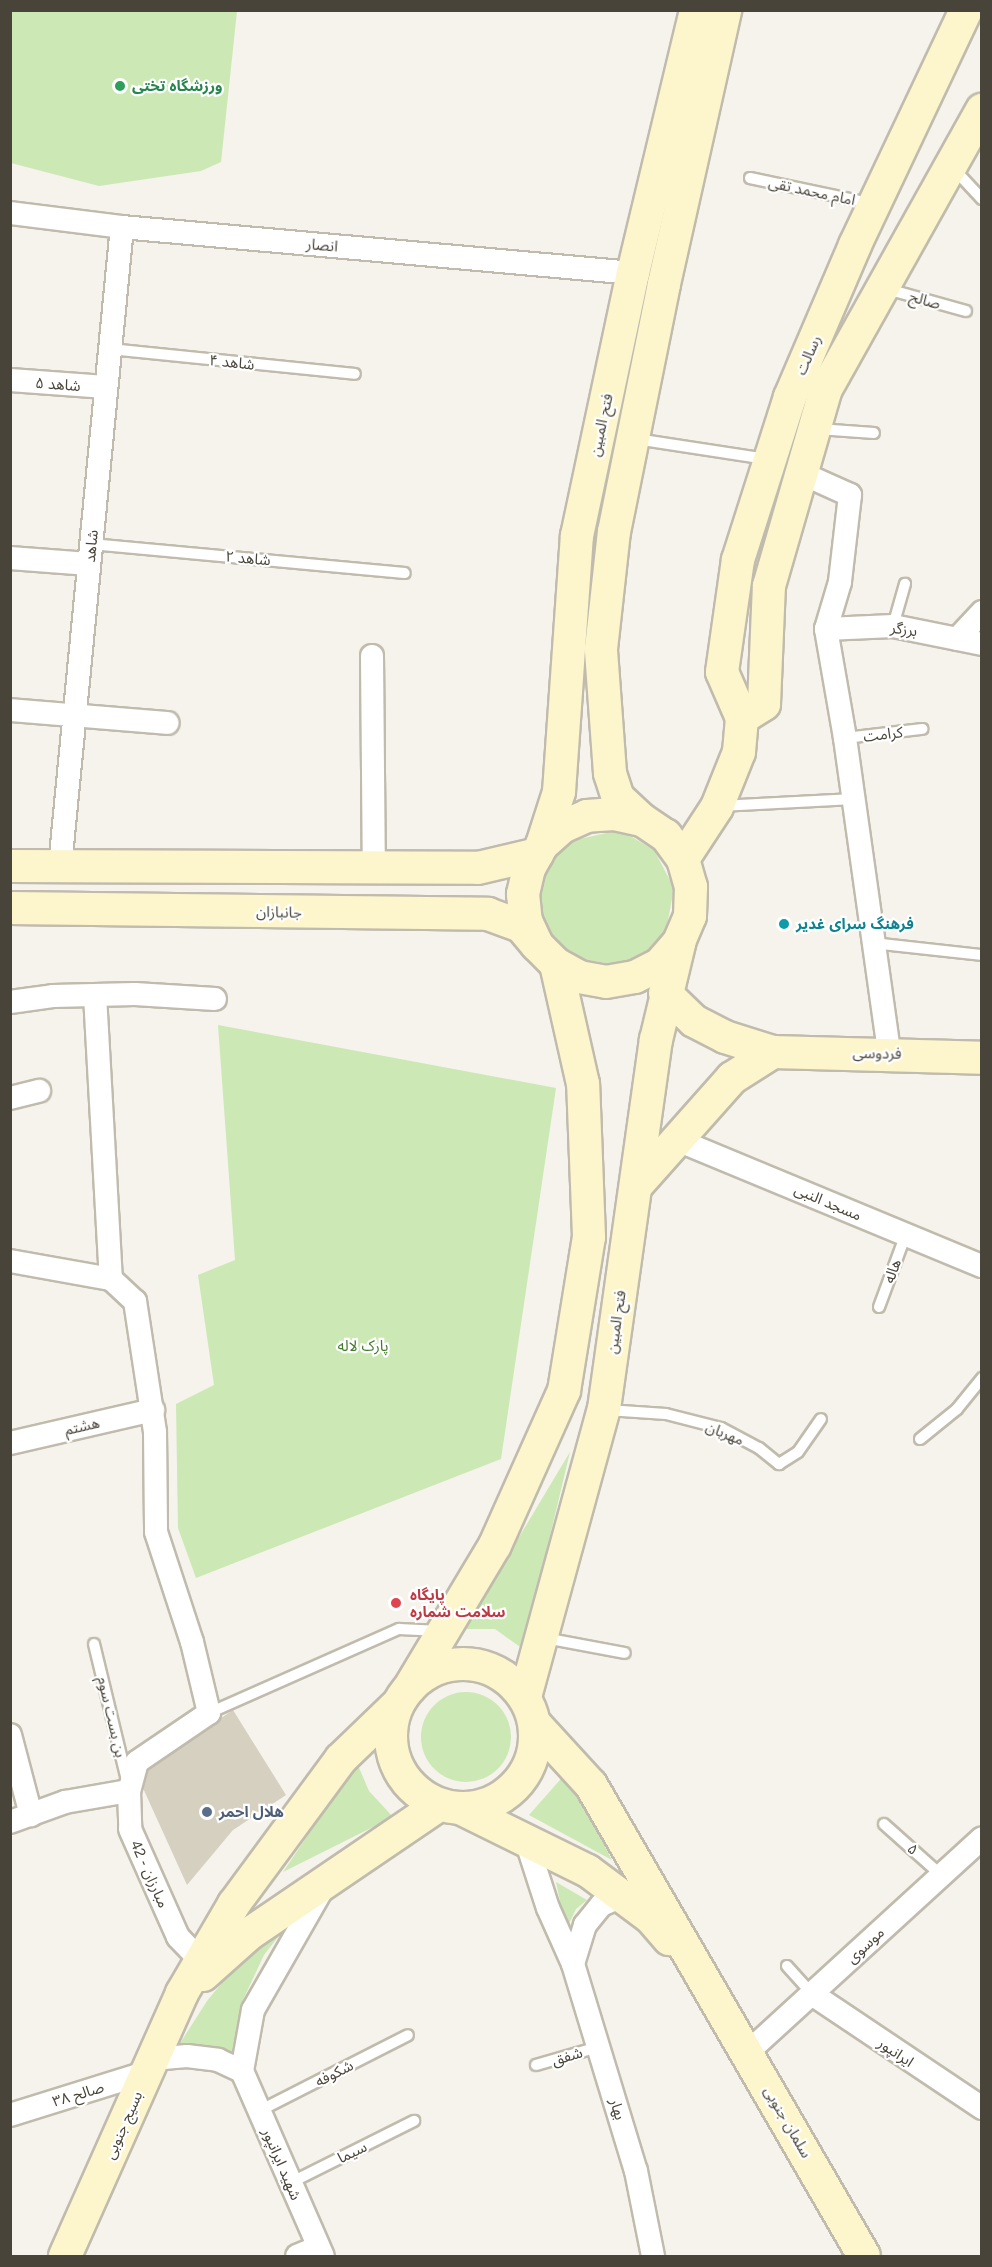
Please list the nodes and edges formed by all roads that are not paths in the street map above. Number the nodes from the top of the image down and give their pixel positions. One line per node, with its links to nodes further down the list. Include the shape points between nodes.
1 (696, 10): 11 (main road, فتح المبین)
2 (725, 10): 20 (main road)
3 (966, 10): 8 (main road, رسالت)
4 (981, 110): 5 (main road, رسالت)
5 (951, 166): 7 (lane); 12 (main road, رسالت)
6 (750, 178): 8 (lane, امام محمد تقی)
7 (981, 199)
8 (874, 204): 21 (main road, رسالت, via 790,397)
9 (10, 213): 10 (street, انصار)
10 (122, 227): 11 (street, انصار); 14 (street, شاهد)
11 (633, 273): 42 (main road, فتح المبین, via 577,536 559,792)
12 (884, 288): 13 (lane, صالح); 18 (main road, رسالت, via 826,389)
13 (966, 311)
14 (110, 349): 15 (lane, شاهد ۴); 17 (street, شاهد)
15 (355, 374)
16 (10, 380): 17 (street, شاهد ۵)
17 (106, 387): 23 (street, شاهد)
18 (815, 429): 19 (lane); 22 (main road, رسالت)
19 (874, 433)
20 (633, 438): 21 (lane); 41 (main road, via 614,532 601,649 610,773 618,798)
21 (770, 459): 35 (main road, رسالت, via 738,560 722,672)
22 (801, 473): 29 (street, via 850,495 840,582); 35 (main road, رسالت, via 769,586 764,704)
23 (90, 554): 24 (street); 25 (lane, شاهد ۲); 34 (street, شاهد)
24 (10, 558)
25 (405, 573)
26 (905, 584): 28 (lane)
27 (981, 612): 30 (street)
28 (894, 626): 29 (street, برزگر); 30 (street, برزگر)
29 (826, 629): 38 (street)
30 (957, 639): 31 (street, برزگر)
31 (981, 644)
32 (372, 656): 46 (street)
33 (10, 710): 34 (street)
34 (74, 716): 36 (street); 45 (street, شاهد)
35 (742, 718): 40 (main road, رسالت, via 739,752)
36 (167, 723)
37 (921, 729): 38 (lane, کرامت)
38 (845, 738): 39 (street)
39 (854, 800): 40 (lane); 51 (street)
40 (717, 807): 43 (main road, رسالت)
41 (642, 820): 42 (main road, via 614,814 587,816 562,827); 43 (main road, via 666,836)
42 (539, 849): 47 (main road, via 498,866); 52 (main road, via 529,868 523,894 526,921)
43 (683, 859): 50 (main road, via 691,896 690,916)
44 (10, 866): 45 (main road)
45 (60, 866): 46 (main road)
46 (374, 867): 47 (main road)
47 (457, 868): 49 (main road, via 465,892 463,901)
48 (10, 908): 49 (main road, جانبازان)
49 (450, 914): 52 (main road, جانبازان, via 488,914 508,919)
50 (679, 942): 52 (main road, via 660,964 634,977 606,982 579,977); 54 (main road, فتح المبین)
51 (873, 943): 53 (lane); 59 (street)
52 (547, 955): 76 (main road, via 583,1084 589,1237 564,1391 495,1545)
53 (981, 955)
54 (665, 993): 58 (main road, فردوسی, via 694,1021 725,1037); 64 (main road, فتح المبین)
55 (95, 995): 56 (street); 57 (street); 68 (street)
56 (215, 999)
57 (10, 1002)
58 (772, 1052): 59 (main road, فردوسی); 63 (main road, via 732,1078)
59 (888, 1052): 60 (main road, فردوسی)
60 (981, 1058)
61 (39, 1091): 62 (street)
62 (10, 1098)
63 (675, 1139): 64 (main road); 65 (street, مسجد النبی)
64 (637, 1185): 71 (main road, فتح المبین)
65 (906, 1234): 67 (street, مسجد النبی); 69 (lane, هاله)
66 (10, 1261): 68 (street)
67 (981, 1266)
68 (111, 1279): 72 (street, via 135,1300)
69 (879, 1307)
70 (981, 1378): 74 (lane, via 957,1409)
71 (604, 1409): 73 (lane, مهربان, via 666,1414 721,1428 759,1448 779,1464 798,1452); 77 (main road, فتح المبین, via 585,1467)
72 (153, 1410): 75 (street, هشتم); 82 (street, via 156,1532 192,1642)
73 (821, 1419)
74 (920, 1439)
75 (10, 1443)
76 (446, 1631): 80 (main road); 82 (lane, via 399,1629)
77 (544, 1638): 79 (lane); 81 (main road, فتح المبین)
78 (94, 1644): 84 (lane, بن بست سوم)
79 (625, 1653)
80 (403, 1696): 81 (main road, via 437,1669 470,1663 492,1668 511,1680); 85 (main road, via 391,1728 395,1760 418,1793); 93 (main road, بسیج جنوبی, via 341,1760 234,1904)
81 (531, 1711): 85 (main road, via 535,1750 526,1773 488,1805); 96 (main road, via 591,1785)
82 (209, 1713): 84 (street, مبارزان - 42, via 137,1762)
83 (10, 1735): 86 (street)
84 (129, 1791): 86 (street, via 65,1802); 93 (street, مبارزان - 42, via 130,1829 178,1937)
85 (451, 1807): 89 (main road); 91 (main road)
86 (20, 1818)
87 (885, 1824): 90 (lane, ۵)
88 (981, 1838): 90 (street, موسوی)
89 (526, 1840): 92 (main road, via 588,1871); 94 (street, بهار, via 548,1908)
90 (941, 1875): 98 (street, موسوی)
91 (326, 1884): 97 (main road, via 249,1934); 104 (street, via 253,2010)
92 (622, 1896): 94 (street, via 601,1905 585,1925); 96 (main road, via 651,1918)
93 (201, 1961): 97 (main road, بسیج جنوبی)
94 (573, 1964): 100 (street, بهار)
95 (787, 1966): 98 (lane)
96 (711, 1987): 101 (main road, سلمان جنوبی)
97 (182, 1993): 103 (main road, بسیج جنوبی)
98 (812, 1994): 101 (street, موسوی); 105 (street, ایرانپور)
99 (408, 2035): 106 (lane, شکوفه)
100 (598, 2047): 102 (lane, شفق); 113 (street, بهار, via 636,2171)
101 (748, 2052): 114 (main road, سلمان جنوبی)
102 (536, 2065)
103 (148, 2066): 104 (street, صالح ۳۸, via 187,2056 218,2060); 107 (street, صالح ۳۸); 111 (main road, بسیج جنوبی)
104 (242, 2071): 106 (street, شهید ایرانپور)
105 (981, 2108)
106 (259, 2111): 109 (street, شهید ایرانپور)
107 (10, 2115)
108 (414, 2121): 109 (lane, سیما)
109 (290, 2183): 110 (street, شهید ایرانپور)
110 (321, 2252): 112 (street)
111 (65, 2256)
112 (297, 2256)
113 (653, 2256)
114 (864, 2256)

